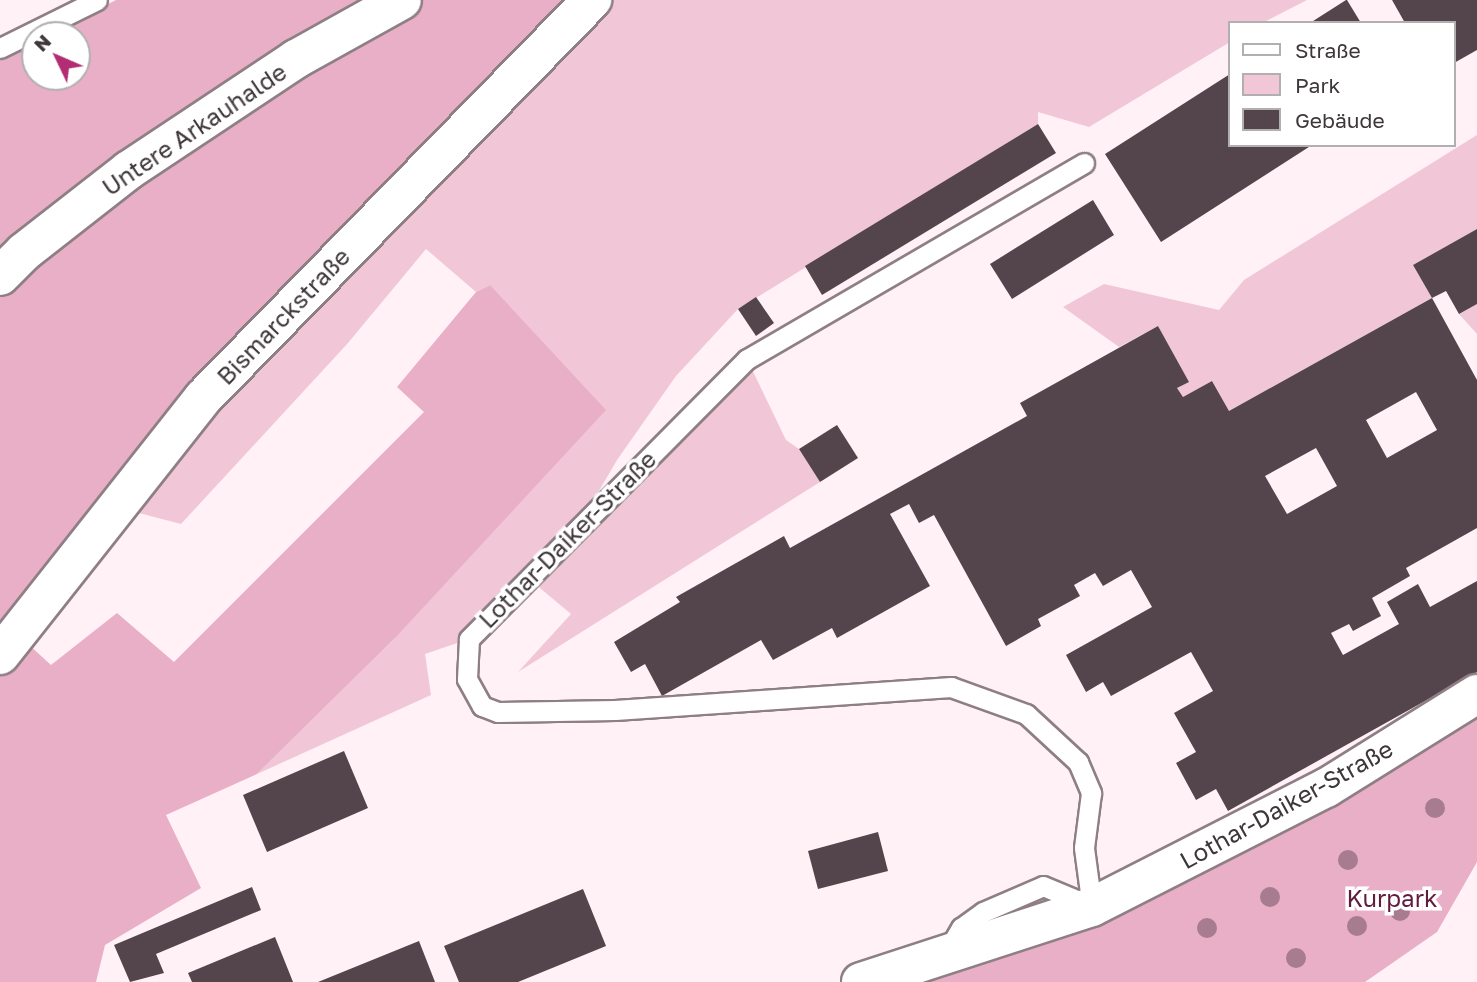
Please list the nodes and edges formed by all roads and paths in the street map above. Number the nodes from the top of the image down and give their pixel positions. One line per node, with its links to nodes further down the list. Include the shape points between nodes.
1 (97, 0): 4 (lane)
2 (402, 0): 6 (street, Untere Arkauhalde, via 296,59 129,170 24,251)
3 (592, 0): 7 (street, Bismarckstraße, via 203,398)
4 (0, 48)
5 (1084, 163): 9 (lane, Lothar-Daiker-Straße, via 747,359 469,639 467,679 482,706 498,712 615,710 951,687 1026,714 1078,762 1091,793 1084,848)
6 (0, 276)
7 (0, 655)
8 (1477, 694): 9 (street, Lothar-Daiker-Straße, via 1326,788)
9 (1092, 907): 10 (street, Lothar-Daiker-Straße)
10 (862, 982)

